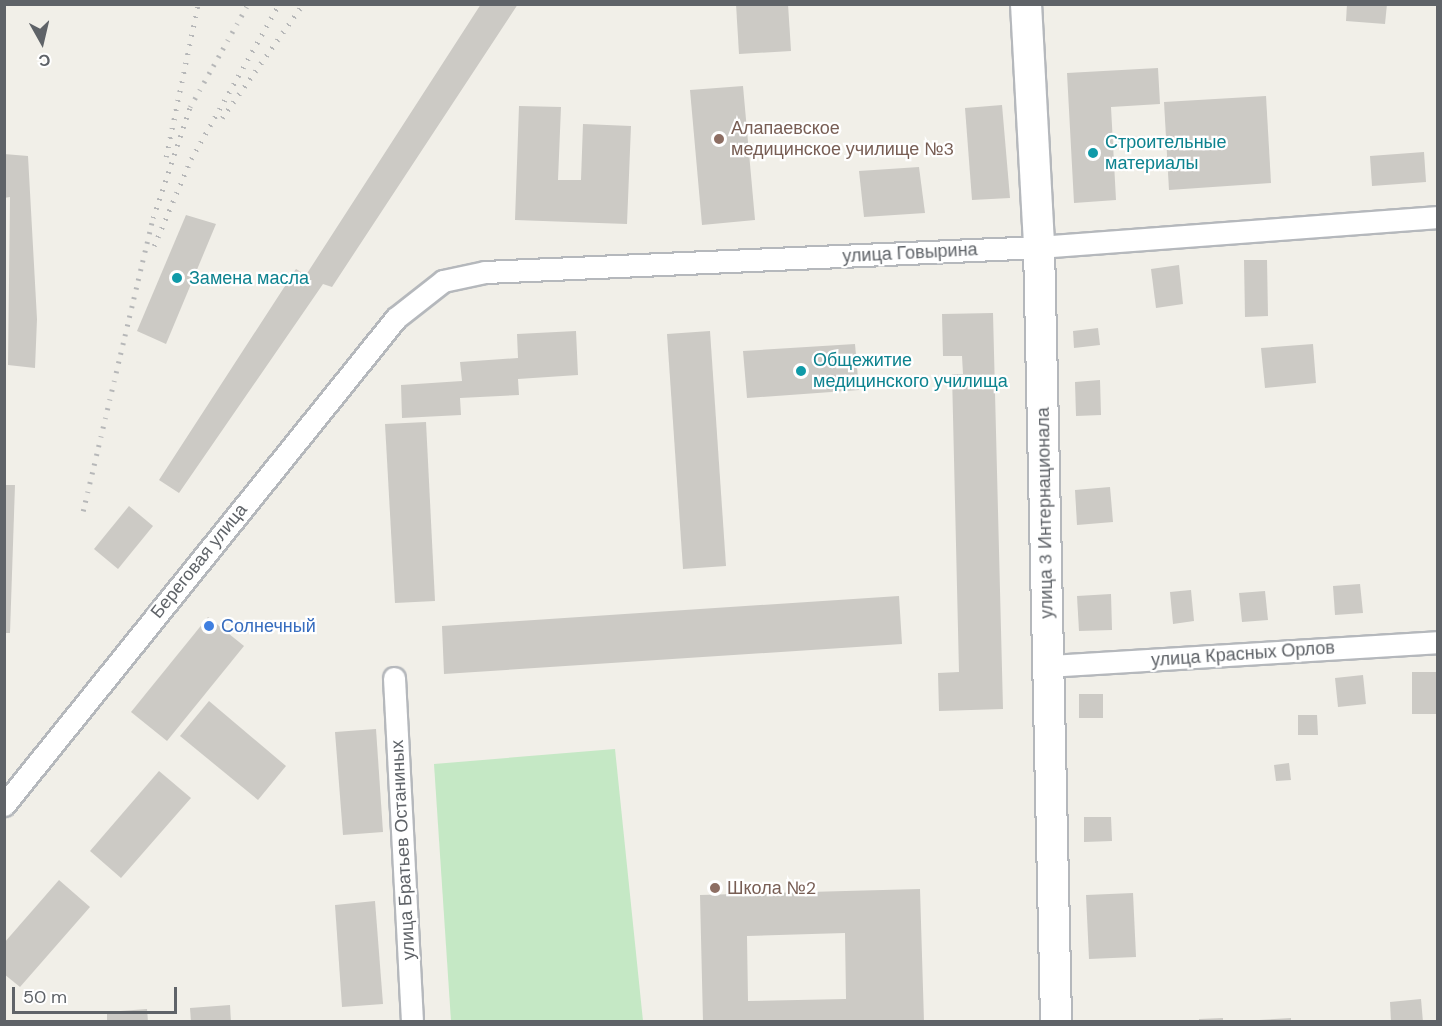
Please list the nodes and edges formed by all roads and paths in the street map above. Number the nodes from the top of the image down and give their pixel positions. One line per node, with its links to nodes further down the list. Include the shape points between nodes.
1 (1026, 4): 3 (main road, улица 3 Интернационала)
2 (1437, 217): 3 (street, улица Говырина)
3 (1039, 247): 4 (street, улица Говырина, via 485,272 443,281); 6 (main road, улица 3 Интернационала)
4 (396, 318): 8 (street, Береговая улица)
5 (1437, 642): 6 (street, улица Красных Орлов)
6 (1048, 666): 10 (main road, улица 3 Интернационала)
7 (394, 678): 9 (street, улица Братьев Останиных)
8 (4, 805)
9 (412, 1022)
10 (1056, 1022)

